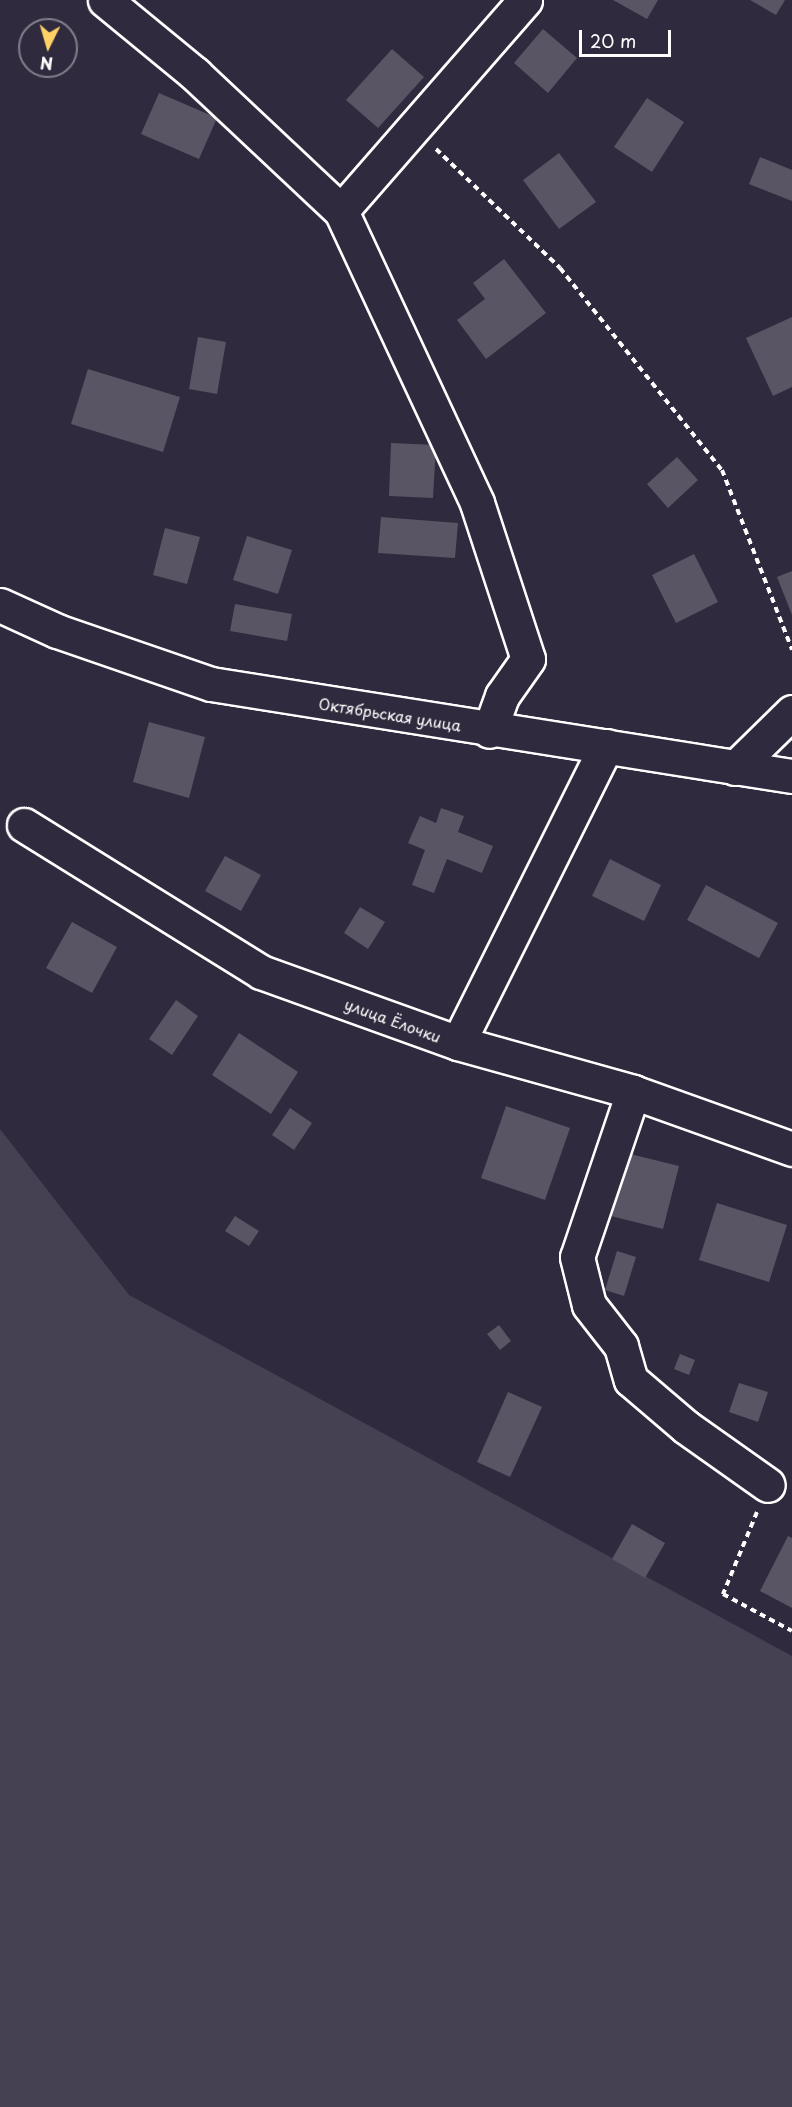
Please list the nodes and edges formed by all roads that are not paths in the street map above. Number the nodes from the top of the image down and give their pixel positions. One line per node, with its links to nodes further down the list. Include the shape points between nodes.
1 (105, 0): 3 (street, via 195,74)
2 (525, 0): 3 (street, via 416,130)
3 (341, 211): 6 (street, via 477,503 528,659 502,696)
4 (0, 605): 6 (street, Октябрьская улица, via 57,631 211,684)
5 (792, 712): 8 (street)
6 (489, 731): 7 (street, Октябрьская улица)
7 (606, 746): 8 (street, Октябрьская улица); 11 (street)
8 (735, 768): 9 (street, Октябрьская улица)
9 (792, 776)
10 (24, 825): 11 (street, улица Ёлочки, via 261,972)
11 (458, 1043): 12 (street, улица Ёлочки)
12 (633, 1092): 13 (street, улица Ёлочки); 14 (street, via 578,1257 589,1305 621,1346 631,1380 686,1427)
13 (792, 1149)
14 (768, 1485)

